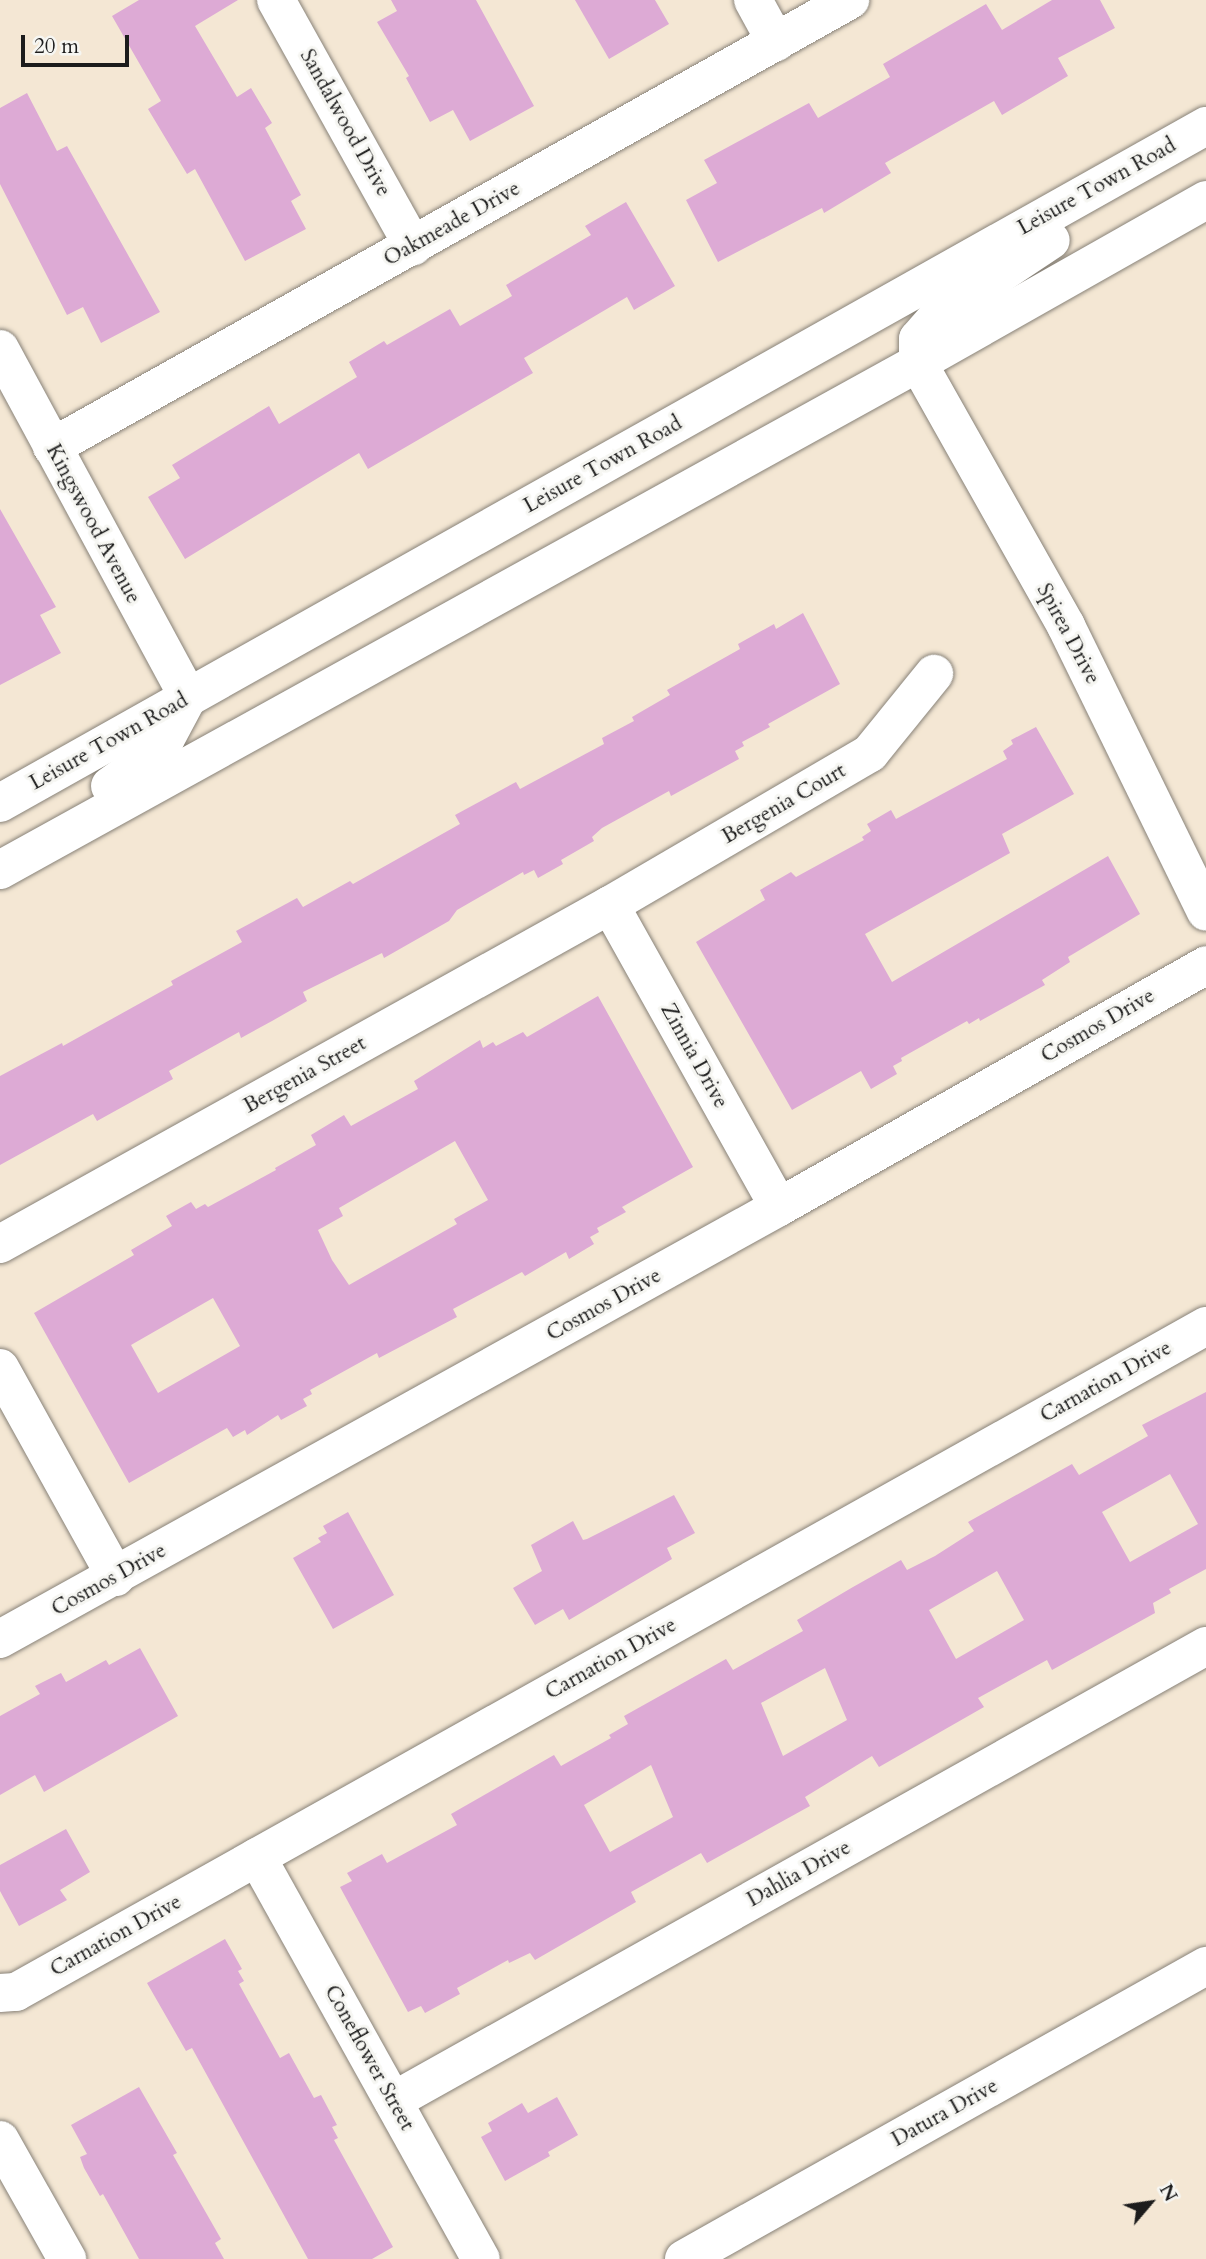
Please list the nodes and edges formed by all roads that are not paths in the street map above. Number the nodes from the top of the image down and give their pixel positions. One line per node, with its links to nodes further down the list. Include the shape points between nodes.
1 (276, 0): 8 (street, Sandalwood Drive)
2 (753, 0): 4 (street)
3 (850, 0): 4 (street, Oakmeade Drive)
4 (776, 42): 8 (street, Oakmeade Drive)
5 (1206, 126): 13 (street, Leisure Town Road)
6 (1206, 135): 10 (street, via 940,314 918,339)
7 (1206, 200): 10 (street)
8 (413, 246): 11 (street, Oakmeade Drive)
9 (0, 349): 11 (street, Kingswood Avenue)
10 (918, 363): 16 (street); 18 (street, Spirea Drive, via 1066,626)
11 (52, 447): 13 (street, Kingswood Avenue)
12 (934, 674): 17 (street, Bergenia Court, via 870,753)
13 (188, 697): 14 (street, Leisure Town Road); 15 (street, via 152,756)
14 (0, 803)
15 (0, 858)
16 (0, 870)
17 (610, 905): 20 (street, Zinnia Drive); 21 (street, Bergenia Street)
18 (1206, 912)
19 (1206, 965): 20 (street, Cosmos Drive)
20 (779, 1208): 24 (street, Cosmos Drive)
21 (0, 1244)
22 (1206, 1326): 27 (street, Carnation Drive)
23 (0, 1368): 24 (street)
24 (116, 1577): 25 (street, Cosmos Drive)
25 (0, 1639)
26 (1206, 1646): 30 (street, Dahlia Drive)
27 (257, 1857): 29 (street, Carnation Drive); 30 (street, Coneflower Street)
28 (1206, 1966): 34 (street, Datura Drive)
29 (5, 2001)
30 (393, 2101): 33 (street, Coneflower Street)
31 (0, 2140): 32 (street)
32 (66, 2259)
33 (481, 2259)
34 (684, 2259)

